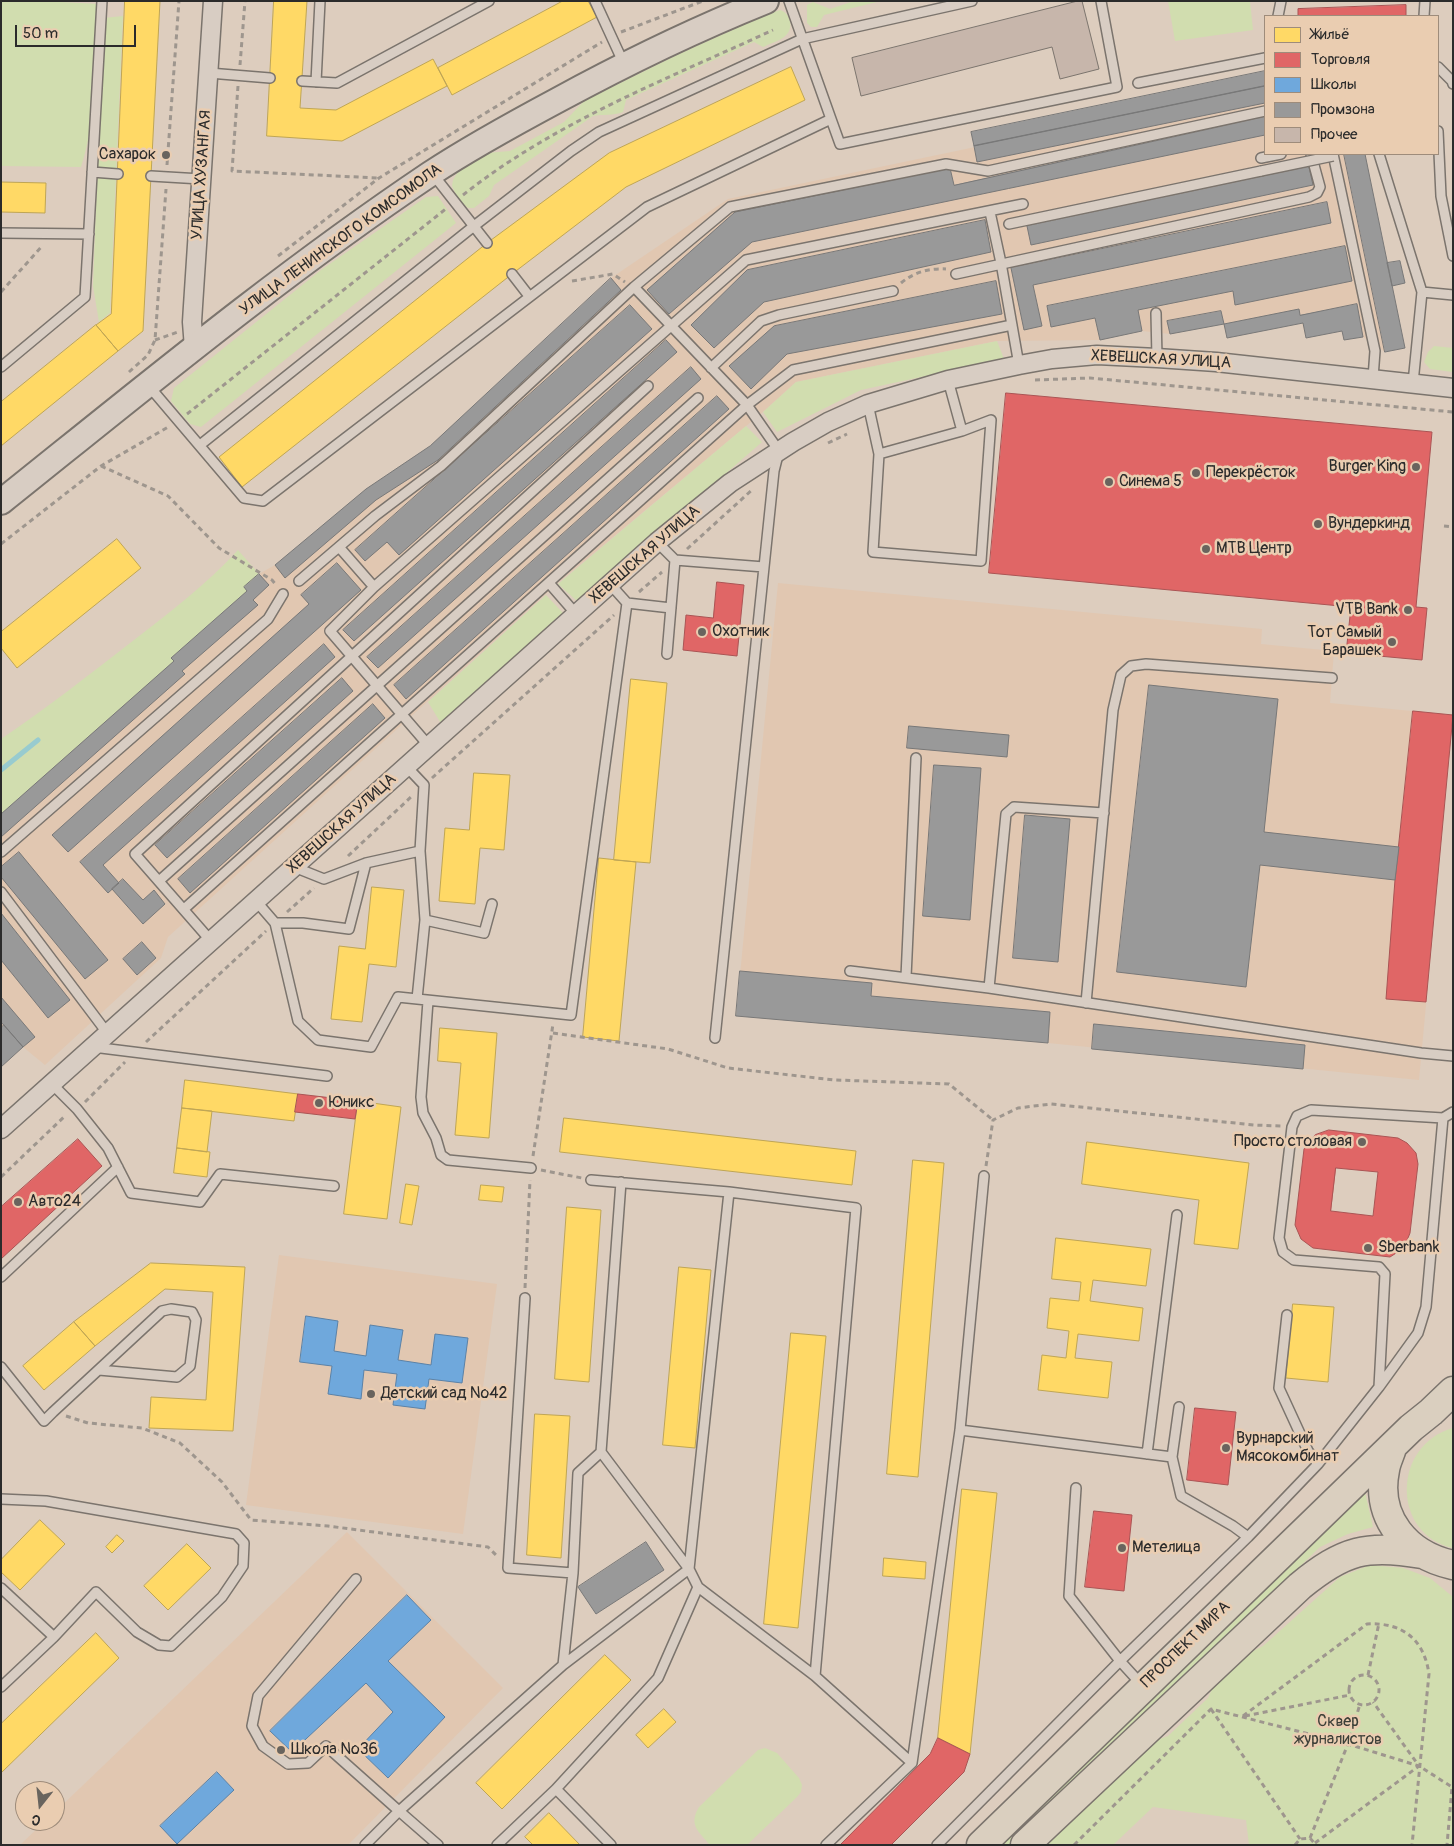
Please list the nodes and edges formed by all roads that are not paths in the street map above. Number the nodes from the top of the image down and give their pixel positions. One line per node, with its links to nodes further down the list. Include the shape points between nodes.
1 (102, 1): 32 (lane)
2 (213, 1): 18 (street, УЛИЦА ХУЗАНГАЯ)
3 (320, 1): 21 (lane)
4 (489, 1): 21 (lane, via 337,83)
5 (595, 1): 16 (lane)
6 (766, 1): 16 (main road, УЛИЦА ЛЕНИНСКОГО КОМСОМОЛА)
7 (790, 1): 14 (lane)
8 (972, 1): 14 (lane)
9 (1101, 1): 25 (lane, via 1117,87 840,144)
10 (1281, 1): 12 (lane)
11 (1425, 1): 13 (lane)
12 (1278, 15)
13 (1424, 15)
14 (802, 39): 25 (lane); 40 (lane, via 599,132)
15 (1264, 58): 22 (lane)
16 (624, 64): 33 (main road, УЛИЦА ЛЕНИНСКОГО КОМСОМОЛА, via 522,119)
17 (1439, 69): 23 (lane)
18 (209, 73): 19 (lane); 36 (street, УЛИЦА ХУЗАНГАЯ)
19 (270, 78)
20 (302, 81): 21 (lane)
21 (316, 82)
22 (1138, 83)
23 (1453, 84)
24 (1264, 111): 48 (lane, via 988,171 946,164 730,207)
25 (831, 119): 52 (lane, via 647,207)
26 (1439, 153): 44 (lane, via 1441,196)
27 (1276, 155): 31 (lane)
28 (1311, 155): 45 (lane, via 1320,187 1309,197)
29 (1333, 155): 39 (lane, bridge); 61 (lane, via 1375,351)
30 (1378, 155): 50 (lane)
31 (1261, 158)
32 (92, 172): 34 (lane); 42 (lane)
33 (432, 173): 40 (lane); 56 (main road, УЛИЦА ЛЕНИНСКОГО КОМСОМОЛА)
34 (118, 174)
35 (151, 176): 36 (lane)
36 (201, 179): 56 (street, УЛИЦА ХУЗАНГАЯ, via 192,322)
37 (1023, 204): 38 (lane)
38 (990, 212): 45 (lane); 55 (lane, via 746,260)
39 (1009, 224)
40 (474, 226): 43 (lane); 71 (lane)
41 (1, 233): 42 (lane)
42 (89, 234): 59 (lane, via 86,297)
43 (487, 243)
44 (1453, 256)
45 (1001, 263): 47 (lane); 54 (lane)
46 (512, 274): 52 (lane)
47 (956, 274)
48 (634, 287): 55 (lane); 76 (lane, via 441,466)
49 (893, 291): 60 (lane, via 761,321)
50 (1422, 292): 51 (lane); 63 (lane)
51 (1453, 295)
52 (529, 296): 71 (lane, via 263,501 244,498)
53 (1156, 313): 57 (lane)
54 (1012, 324): 58 (lane); 69 (lane, via 793,370)
55 (670, 326): 60 (lane); 82 (lane)
56 (186, 340): 64 (main road, УЛИЦА ЛЕНИНСКОГО КОМСОМОЛА)
57 (1157, 358): 58 (street, ХЕВЕШСКАЯ УЛИЦА, via 1097,355); 61 (street, ХЕВЕШСКАЯ УЛИЦА)
58 (1019, 365): 62 (street, ХЕВЕШСКАЯ УЛИЦА)
59 (1, 367)
60 (711, 368): 69 (lane)
61 (1373, 378): 63 (street, ХЕВЕШСКАЯ УЛИЦА)
62 (948, 380): 68 (street, ХЕВЕШСКАЯ УЛИЦА); 70 (lane)
63 (1414, 383): 66 (street, ХЕВЕШСКАЯ УЛИЦА)
64 (148, 384): 71 (lane); 74 (main road, УЛИЦА ЛЕНИНСКОГО КОМСОМОЛА)
65 (648, 386): 88 (lane)
66 (1453, 388)
67 (698, 398): 90 (lane)
68 (868, 404): 72 (street, ХЕВЕШСКАЯ УЛИЦА); 73 (lane)
69 (747, 405): 72 (lane); 80 (lane)
70 (962, 431): 73 (lane); 73 (lane, via 991,420 981,561 873,552)
71 (200, 445)
72 (779, 450): 75 (street, ХЕВЕШСКАЯ УЛИЦА, via 730,483); 78 (lane)
73 (878, 454)
74 (1, 502)
75 (657, 542): 77 (lane); 81 (street, ХЕВЕШСКАЯ УЛИЦА)
76 (339, 547): 79 (lane); 82 (lane)
77 (675, 560): 78 (lane); 85 (lane)
78 (764, 567): 115 (lane)
79 (299, 581)
80 (549, 583): 86 (lane); 91 (lane)
81 (610, 584): 84 (lane); 86 (street, ХЕВЕШСКАЯ УЛИЦА)
82 (374, 587): 88 (lane, via 330,631)
83 (283, 594): 97 (lane, via 268,619)
84 (627, 603): 85 (lane); 112 (lane, via 571,1015)
85 (671, 608): 87 (lane)
86 (576, 614): 92 (street, ХЕВЕШСКАЯ УЛИЦА)
87 (667, 654)
88 (352, 657): 90 (lane); 100 (lane, via 135,854)
89 (1332, 678): 95 (lane, via 1146,664 1132,666 1121,676 1113,710)
90 (377, 686): 91 (lane); 100 (lane)
91 (401, 714): 92 (lane); 104 (lane)
92 (429, 746): 94 (street, ХЕВЕШСКАЯ УЛИЦА)
93 (916, 758): 109 (lane)
94 (406, 766): 96 (lane, via 424,785); 99 (street, ХЕВЕШСКАЯ УЛИЦА)
95 (1104, 813): 110 (lane, via 1014,807 1006,814); 113 (lane)
96 (420, 851): 98 (lane); 105 (lane)
97 (1, 852)
98 (366, 863): 99 (lane, via 324,879); 106 (lane, via 349,929)
99 (294, 867): 102 (street, ХЕВЕШСКАЯ УЛИЦА)
100 (159, 880): 104 (lane)
101 (1, 892): 114 (lane)
102 (256, 901): 106 (lane); 107 (street, ХЕВЕШСКАЯ УЛИЦА)
103 (492, 904): 105 (lane, via 484,934)
104 (184, 909): 107 (lane)
105 (425, 920): 111 (lane)
106 (275, 923): 111 (lane, via 298,1021 318,1040 371,1047 398,997)
107 (211, 941): 114 (street, ХЕВЕШСКАЯ УЛИЦА)
108 (850, 970): 109 (lane)
109 (906, 977): 110 (lane)
110 (989, 988): 113 (lane)
111 (417, 999): 112 (lane)
112 (428, 1001): 124 (lane, via 420,1097 441,1155 448,1160)
113 (1086, 1004): 117 (lane)
114 (108, 1034): 116 (street, ХЕВЕШСКАЯ УЛИЦА)
115 (715, 1038)
116 (93, 1047): 118 (lane); 119 (street, ХЕВЕШСКАЯ УЛИЦА)
117 (1453, 1056)
118 (327, 1076)
119 (52, 1084): 122 (street, ХЕВЕШСКАЯ УЛИЦА); 123 (lane, via 77,1109 108,1148)
120 (1453, 1112): 121 (lane)
121 (1443, 1118): 136 (lane, via 1426,1307 1418,1332); 136 (lane, via 1311,1110 1297,1116 1292,1127 1278,1238 1283,1252 1294,1260 1379,1267 1385,1274)
122 (1, 1129)
123 (118, 1167): 128 (lane, via 131,1193 200,1202 220,1174); 131 (lane)
124 (531, 1168)
125 (984, 1176): 140 (lane)
126 (591, 1180): 127 (lane)
127 (622, 1182): 129 (lane); 142 (lane)
128 (334, 1186)
129 (729, 1192): 150 (lane); 158 (lane, via 856,1208)
130 (1177, 1215): 143 (lane)
131 (1, 1277)
132 (525, 1298): 151 (lane, via 508,1568)
133 (1287, 1315): 145 (lane, via 1279,1388 1308,1451)
134 (1, 1367): 135 (lane, via 44,1421)
135 (99, 1370): 135 (lane, via 162,1311 192,1312 196,1320 190,1366 177,1377)
136 (1379, 1388): 145 (lane)
137 (1453, 1390): 139 (main road, ПРОСПЕКТ МИРА)
138 (1179, 1407): 144 (lane)
139 (1442, 1409): 141 (main road, ПРОСПЕКТ МИРА, via 1411,1428)
140 (960, 1430): 143 (lane); 161 (lane)
141 (1392, 1448): 149 (main road, via 1383,1492 1387,1512 1408,1544); 159 (main road, ПРОСПЕКТ МИРА)
142 (601, 1452): 150 (lane); 151 (lane, via 578,1473)
143 (1147, 1454): 144 (lane)
144 (1172, 1457): 148 (lane, via 1181,1496)
145 (1318, 1464): 148 (lane)
146 (1076, 1488): 156 (lane, via 1069,1596)
147 (1, 1499): 155 (lane, via 46,1501 226,1532 236,1534 244,1543 243,1566 222,1597 171,1646 159,1645 137,1632 96,1592)
148 (1248, 1537): 156 (lane)
149 (1442, 1563): 164 (main road, ПРОСПЕКТ МИРА, via 1398,1550 1376,1549 1340,1558 1320,1570 1185,1692)
150 (689, 1569): 153 (lane); 157 (lane)
151 (573, 1573): 157 (lane)
152 (356, 1579): 163 (lane, via 258,1696 252,1726 263,1746 288,1764 308,1763 326,1746)
153 (698, 1587): 158 (lane); 162 (lane, via 658,1678)
154 (1, 1588): 155 (lane)
155 (54, 1637): 160 (lane)
156 (1120, 1661): 159 (lane); 170 (lane, via 960,1818)
157 (563, 1666): 163 (lane)
158 (815, 1676): 161 (lane)
159 (1143, 1686): 171 (main road, ПРОСПЕКТ МИРА)
160 (1, 1687)
161 (912, 1763): 169 (lane)
162 (556, 1789): 167 (lane); 168 (lane)
163 (399, 1811): 165 (lane); 166 (lane)
164 (1031, 1843)
165 (365, 1845)
166 (438, 1845)
167 (497, 1845)
168 (611, 1845)
169 (826, 1845)
170 (937, 1845)
171 (981, 1845)

